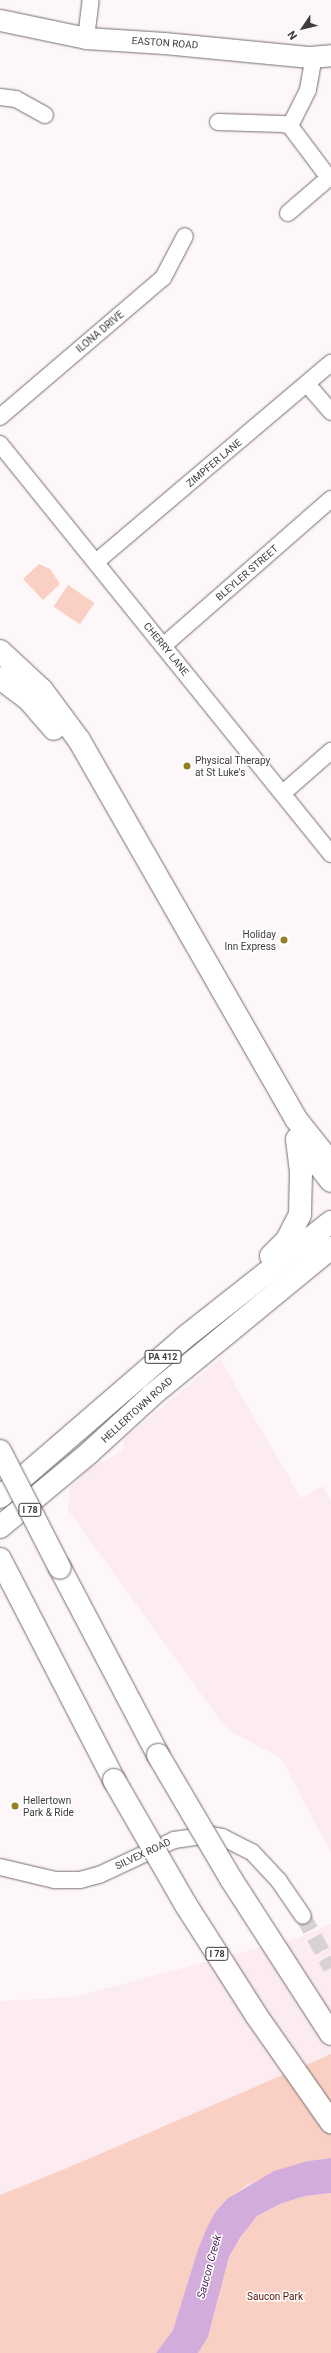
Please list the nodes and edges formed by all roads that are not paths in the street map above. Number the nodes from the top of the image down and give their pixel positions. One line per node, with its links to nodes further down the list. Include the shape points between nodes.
1 (91, 0): 3 (street)
2 (0, 20): 3 (main road, EASTON ROAD)
3 (86, 38): 5 (main road, EASTON ROAD)
4 (331, 55): 5 (main road, EASTON ROAD)
5 (310, 57): 9 (street, via 312,67 308,90)
6 (0, 97): 7 (street, via 16,100)
7 (45, 115)
8 (218, 122): 9 (street)
9 (290, 126): 10 (street)
10 (330, 177): 11 (street)
11 (288, 213)
12 (185, 236): 16 (street, ILONA DRIVE, via 163,278)
13 (331, 363): 14 (street, ZIMPFER LANE)
14 (307, 384): 15 (street); 19 (street, ZIMPFER LANE)
15 (331, 412)
16 (0, 417)
17 (0, 444): 19 (street, CHERRY LANE)
18 (331, 499): 20 (street, BLEYLER STREET)
19 (96, 562): 20 (street, CHERRY LANE)
20 (163, 646): 24 (street, CHERRY LANE)
21 (0, 651): 26 (highway, via 42,690 79,740)
22 (0, 678): 26 (highway, via 29,700 49,721 153,892 260,1082)
23 (331, 751): 24 (street)
24 (283, 794): 25 (street, CHERRY LANE)
25 (331, 854)
26 (296, 1127): 27 (highway); 28 (highway); 29 (highway); 32 (highway, via 301,1172 300,1214 287,1240 254,1274)
27 (331, 1148)
28 (331, 1163)
29 (331, 1181)
30 (331, 1222): 32 (highway, PA 412)
31 (331, 1248): 35 (highway, HELLERTOWN ROAD / PA 412, via 158,1390 89,1453)
32 (242, 1292): 34 (highway, PA 412, via 184,1338)
33 (0, 1451): 39 (highway, I 78, bridge, via 158,1755 231,1880)
34 (0, 1497)
35 (0, 1527)
36 (2, 1565): 40 (highway, I 78, bridge, via 114,1780 186,1905 256,2015)
37 (0, 1868): 38 (street, SILVEX ROAD, via 55,1880 80,1880 104,1872 174,1840 211,1835 222,1837 252,1852 279,1881)
38 (303, 1916)
39 (331, 2034)
40 (331, 2122)

